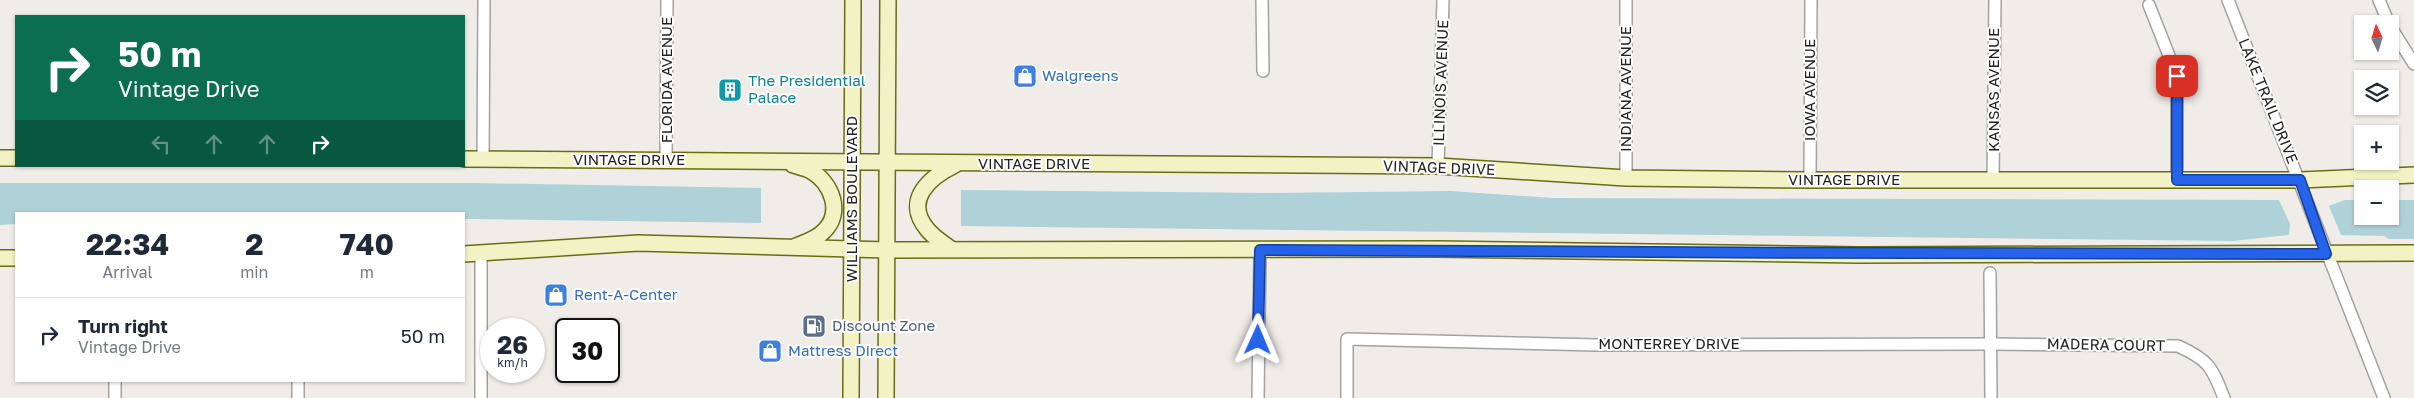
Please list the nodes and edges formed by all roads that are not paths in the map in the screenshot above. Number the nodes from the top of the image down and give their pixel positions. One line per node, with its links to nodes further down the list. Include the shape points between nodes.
1 (484, 0): 20 (street)
2 (667, 0): 21 (street, FLORIDA AVENUE)
3 (853, 0): 23 (street, WILLIAMS BOULEVARD)
4 (888, 0): 24 (street)
5 (1262, 0): 16 (street)
6 (1443, 0): 26 (street, ILLINOIS AVENUE)
7 (1626, 0): 28 (street, INDIANA AVENUE)
8 (1811, 0): 29 (street, IOWA AVENUE)
9 (1995, 0): 30 (street, KANSAS AVENUE)
10 (2228, 0): 32 (street, LAKE TRAIL DRIVE)
11 (2379, 0): 13 (street)
12 (2149, 5): 31 (street, via 2177,76)
13 (2386, 15)
14 (2399, 40): 15 (street)
15 (2414, 64)
16 (1262, 71)
17 (0, 158): 18 (street)
18 (15, 158)
19 (465, 160): 20 (street, VINTAGE DRIVE)
20 (483, 160): 21 (street, VINTAGE DRIVE)
21 (666, 161): 22 (street, VINTAGE DRIVE)
22 (782, 161): 23 (street, VINTAGE DRIVE); 33 (street, via 811,171 822,179 833,202 832,216 825,231)
23 (853, 162): 24 (street, VINTAGE DRIVE); 35 (street, WILLIAMS BOULEVARD)
24 (887, 163): 25 (street, VINTAGE DRIVE); 36 (street)
25 (958, 164): 26 (street, VINTAGE DRIVE); 34 (street, via 925,184 918,206 920,219 928,230)
26 (1438, 166): 28 (street, VINTAGE DRIVE)
27 (2414, 175): 32 (street, VINTAGE DRIVE)
28 (1626, 178): 29 (street, VINTAGE DRIVE)
29 (1810, 180): 30 (street, VINTAGE DRIVE)
30 (1993, 180): 31 (street, VINTAGE DRIVE)
31 (2177, 180): 32 (street, VINTAGE DRIVE)
32 (2300, 180): 40 (street, LAKE TRAIL DRIVE)
33 (793, 247): 35 (street); 38 (street, via 638,243)
34 (951, 249): 36 (street); 37 (street)
35 (852, 250): 36 (street); 51 (street, WILLIAMS BOULEVARD)
36 (887, 250): 52 (street)
37 (1260, 250): 40 (street, via 1859,255); 53 (street)
38 (481, 253): 39 (street); 50 (street)
39 (465, 254)
40 (2326, 254): 41 (street); 57 (street, LAKE TRAIL DRIVE)
41 (2414, 254)
42 (0, 258): 43 (street)
43 (15, 258)
44 (1990, 273): 45 (street)
45 (1992, 344): 54 (street, MONTERREY DRIVE, via 1597,345 1347,339); 55 (street); 56 (street, MADERA COURT, via 2178,346 2199,355 2213,370)
46 (115, 382): 48 (street)
47 (298, 382): 49 (street)
48 (115, 398)
49 (298, 398)
50 (481, 398)
51 (851, 398)
52 (886, 398)
53 (1258, 398)
54 (1347, 398)
55 (1991, 398)
56 (2224, 398)
57 (2384, 398)

